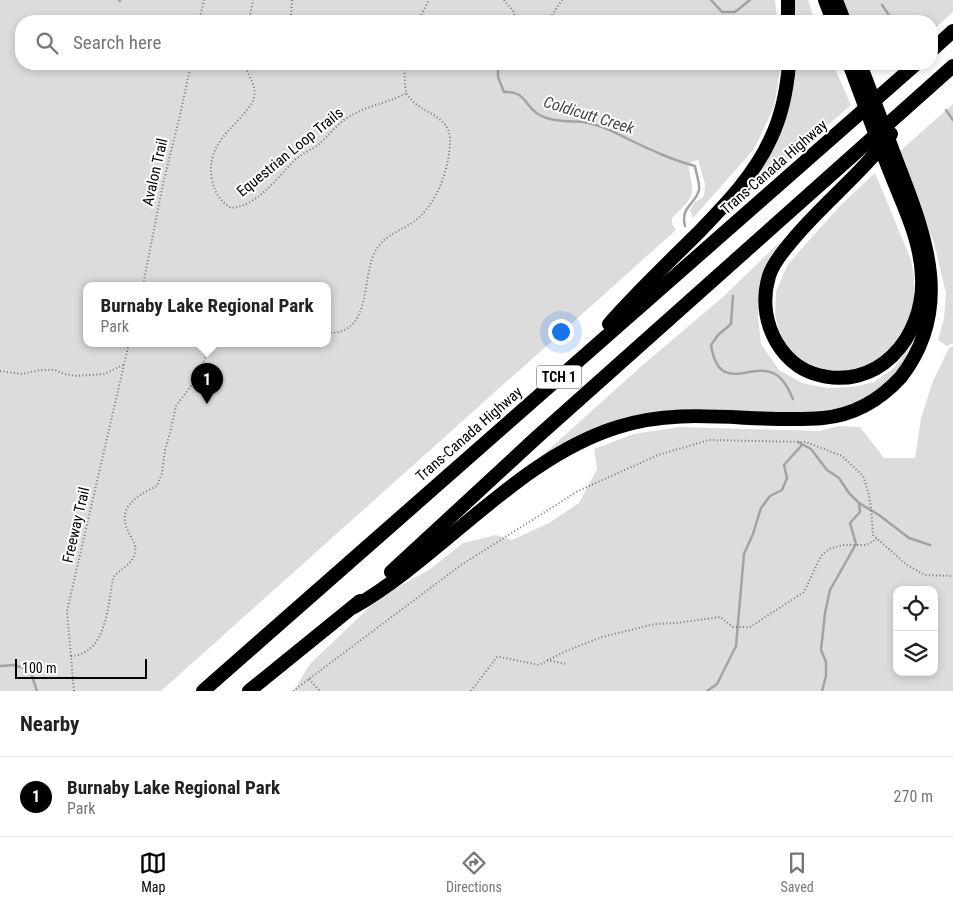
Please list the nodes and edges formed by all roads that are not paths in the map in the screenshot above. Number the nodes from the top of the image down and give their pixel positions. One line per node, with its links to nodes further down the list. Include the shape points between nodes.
1 (788, 0): 4 (highway)
2 (825, 0): 5 (highway)
3 (836, 0): 6 (highway)
4 (788, 15)
5 (831, 15)
6 (842, 15)
7 (953, 31): 8 (highway)
8 (938, 45)
9 (953, 66): 13 (highway, TCH 1)
10 (788, 70): 15 (highway, via 772,136 753,170 722,208 633,297)
11 (857, 70): 14 (highway)
12 (909, 70): 15 (highway, Trans-Canada Highway / TCH 1)
13 (915, 100): 14 (highway, via 878,152 787,246 770,275 766,311 772,332 784,353 805,370 838,378 870,372 890,358 914,325 922,295 921,265); 16 (highway, TCH 1, via 536,438)
14 (894, 169): 16 (highway, via 926,236 936,292 934,313 924,346 894,385 862,407 825,418 684,415 619,426 588,438 539,467 380,592)
15 (579, 359): 17 (highway, Trans-Canada Highway / TCH 1)
16 (354, 607): 18 (highway, TCH 1)
17 (203, 691)
18 (248, 691)

